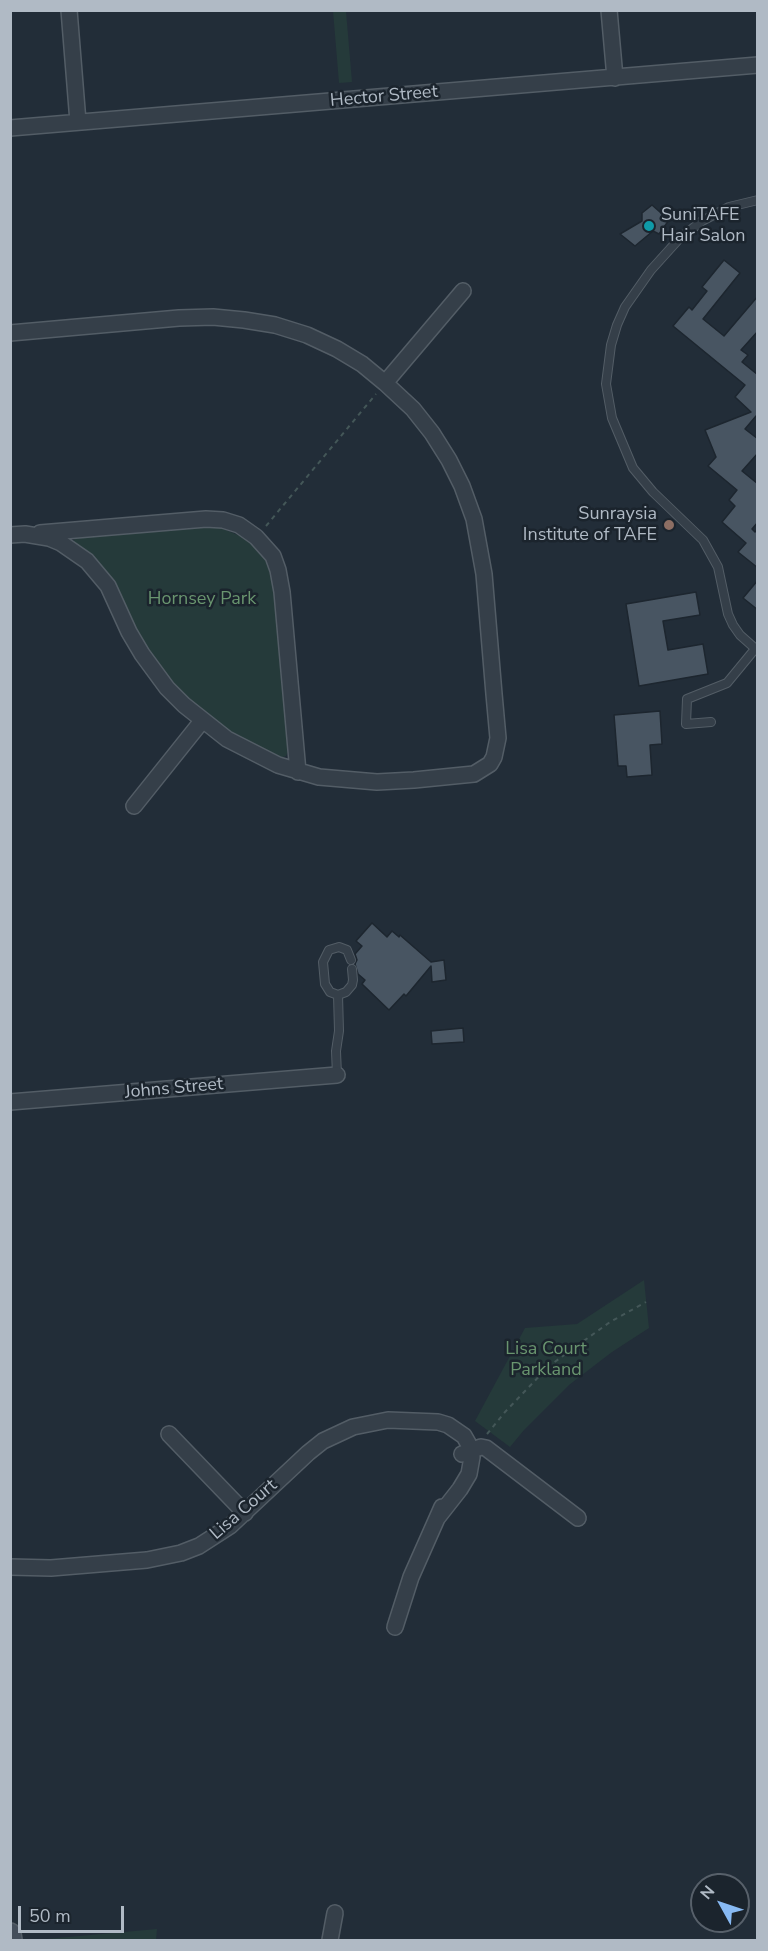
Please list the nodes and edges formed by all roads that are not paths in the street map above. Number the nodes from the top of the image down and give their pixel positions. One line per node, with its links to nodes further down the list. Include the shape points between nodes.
1 (69, 10): 5 (street)
2 (609, 10): 4 (street)
3 (758, 65): 4 (street, Hector Street)
4 (615, 78): 5 (street, Hector Street)
5 (78, 122): 6 (street, Hector Street)
6 (10, 128)
7 (758, 200): 12 (lane, via 729,207 696,225 651,270 617,325 606,384 617,435 633,468 703,540 718,567 733,625)
8 (463, 291): 10 (street)
9 (10, 333): 10 (street, via 179,318 244,320 307,335 362,364)
10 (385, 383): 15 (street, via 413,409 438,442 462,486 474,519 484,574 496,749 484,769 463,776 377,782)
11 (18, 535): 13 (street, via 61,543 87,561 108,586 153,671); 15 (street, via 206,519 239,525 256,537 273,556 282,591)
12 (756, 650): 14 (lane, via 727,683 687,699 686,724)
13 (202, 720): 15 (street, via 249,752); 16 (street)
14 (711, 722)
15 (298, 772)
16 (134, 806)
17 (351, 960): 19 (lane, via 347,950 339,946 324,957 325,984)
18 (352, 969): 19 (lane, via 351,986)
19 (338, 995): 20 (lane)
20 (338, 1075): 21 (street, Johns Street)
21 (10, 1102)
22 (169, 1434): 24 (street)
23 (468, 1454): 24 (street, Lisa Court, via 453,1439 422,1422 370,1422 339,1433 308,1453); 25 (street, via 497,1458); 29 (street, via 411,1577)
24 (245, 1513): 27 (street, Lisa Court, via 216,1537 182,1553)
25 (578, 1518)
26 (10, 1567): 27 (street, Lisa Court)
27 (51, 1568): 28 (street, Lisa Court)
28 (10, 1577)
29 (395, 1627)
30 (335, 1913): 33 (street)
31 (10, 1934): 32 (street)
32 (11, 1941)
33 (330, 1941)

